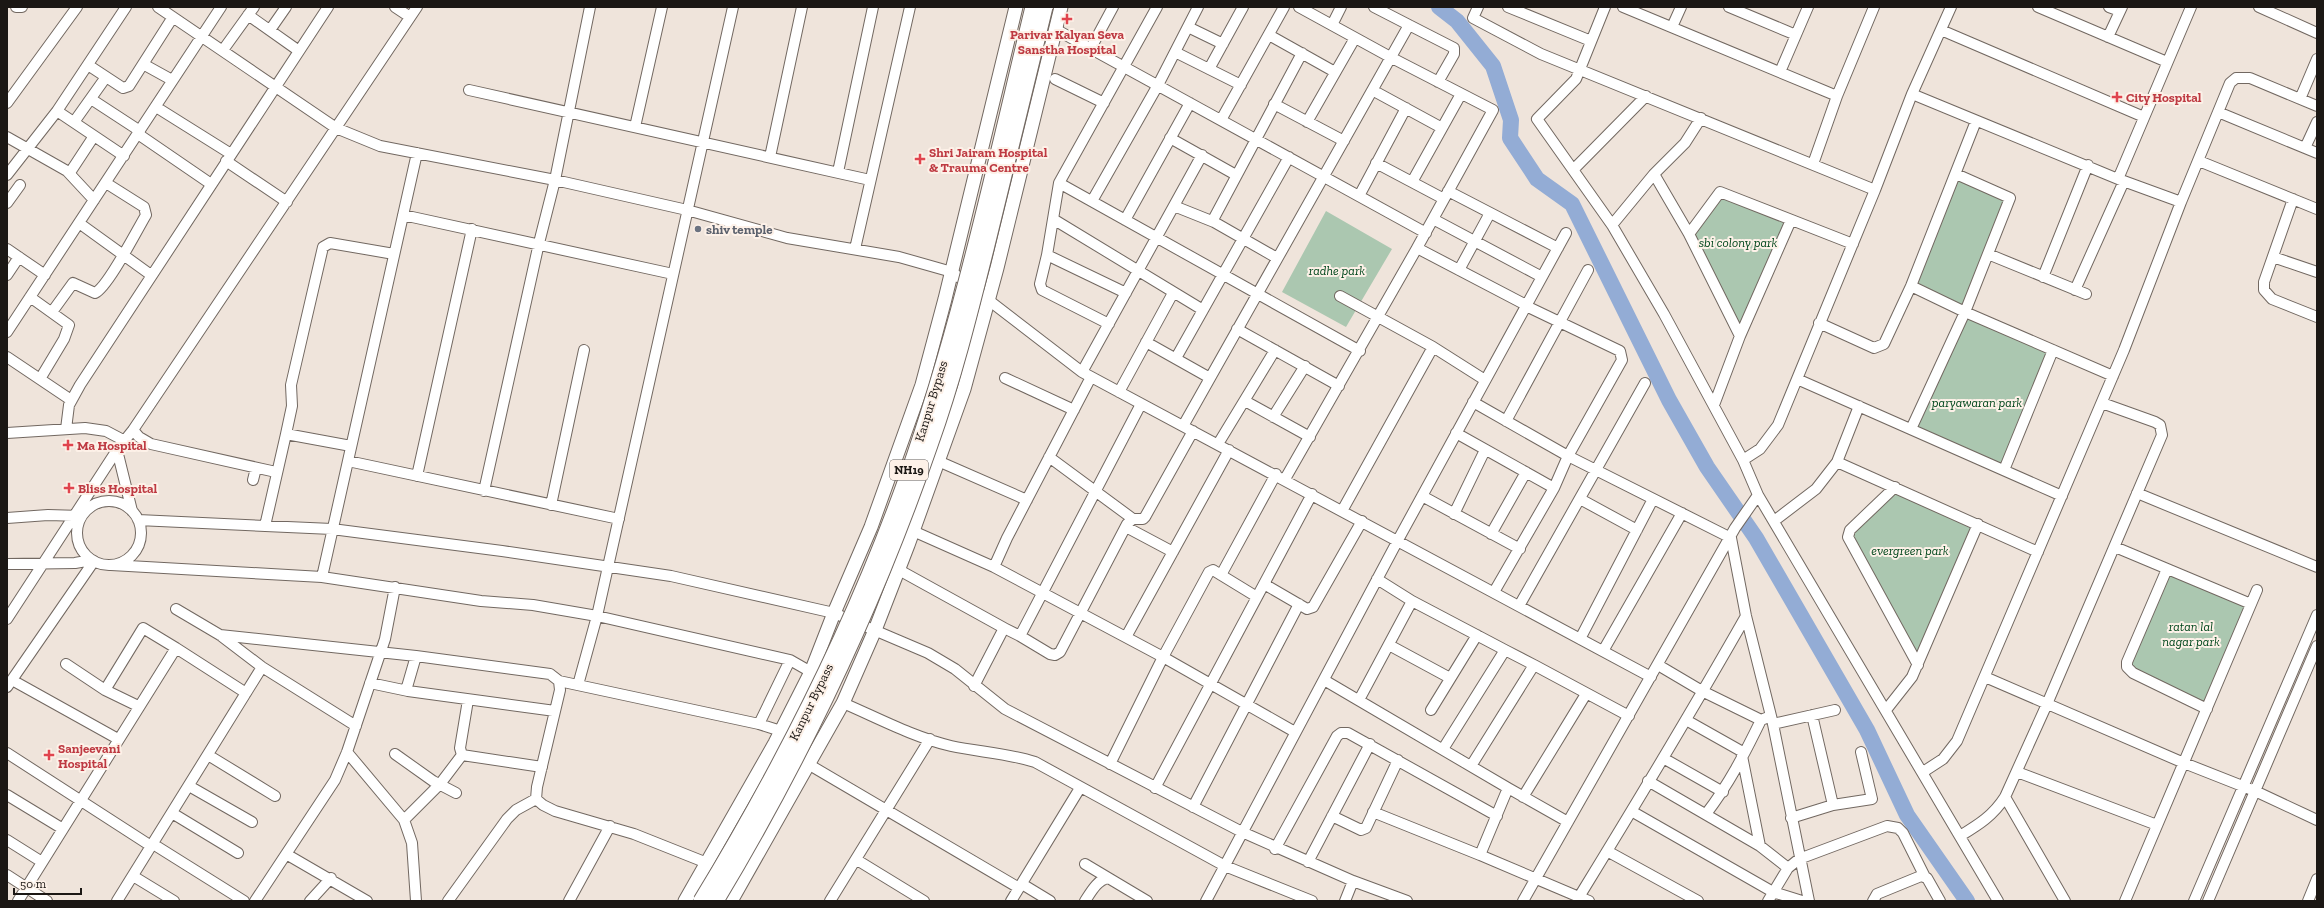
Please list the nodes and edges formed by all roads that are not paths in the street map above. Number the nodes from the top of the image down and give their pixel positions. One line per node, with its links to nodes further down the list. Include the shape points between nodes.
1 (16, 7): 2 (street)
2 (22, 7)
3 (77, 7): 91 (street)
4 (126, 7): 70 (street)
5 (158, 7): 44 (street)
6 (221, 7): 56 (street)
7 (328, 7): 63 (street)
8 (395, 7): 45 (street)
9 (417, 7): 45 (street)
10 (590, 7): 99 (street)
11 (662, 7): 108 (street)
12 (733, 7): 117 (street)
13 (802, 7): 125 (street)
14 (873, 7): 133 (street)
15 (910, 7): 140 (street)
16 (1016, 7): 191 (main road)
17 (1033, 7): 497 (highway, Kanpur Bypass / NH19, bridge, via 954,323 906,478 864,588 808,710)
18 (1045, 7): 498 (highway, Kanpur Bypass / NH19, bridge, via 966,329 931,443 894,544 846,657 814,724)
19 (1061, 7): 50 (main road)
20 (1113, 7): 61 (street)
21 (1157, 7): 71 (street)
22 (1198, 7): 48 (street)
23 (1243, 7): 60 (street)
24 (1284, 7): 54 (street)
25 (1300, 7): 46 (street)
26 (1341, 7): 46 (street)
27 (1374, 7): 47 (street)
28 (1478, 7): 73 (street, via 1473,18 1535,51)
29 (1508, 7): 59 (street)
30 (1605, 7): 59 (street)
31 (1624, 7): 49 (street)
32 (1681, 7): 49 (street)
33 (1729, 7): 55 (street)
34 (1808, 7): 55 (street)
35 (1874, 7): 88 (street)
36 (1951, 7): 52 (street)
37 (2038, 7): 57 (street)
38 (2109, 7): 42 (street)
39 (2191, 7): 68 (street)
40 (2260, 7): 53 (street)
41 (283, 8): 51 (street)
42 (2121, 9): 57 (street)
43 (251, 11): 51 (street); 62 (street)
44 (173, 17): 56 (street); 69 (street)
45 (410, 17): 109 (street)
46 (1332, 25): 58 (street)
47 (1410, 25): 66 (street); 79 (street, via 1454,48 1454,54)
48 (1188, 27): 60 (street); 64 (street)
49 (1672, 27): 75 (street)
50 (1055, 29): 61 (street); 208 (main road)
51 (270, 30): 63 (street)
52 (1941, 30): 86 (street); 101 (street)
53 (2317, 33)
54 (1268, 35): 65 (street); 82 (street)
55 (1796, 35): 75 (street)
56 (201, 36): 62 (street); 78 (street)
57 (2108, 37): 68 (street)
58 (1355, 38): 66 (street); 74 (street)
59 (1591, 41): 73 (street)
60 (1223, 44): 72 (street)
61 (1090, 48): 71 (street)
62 (223, 50): 80 (street)
63 (299, 51): 80 (street)
64 (1175, 52): 72 (street); 81 (street)
65 (1302, 53): 74 (street); 94 (street)
66 (1392, 58): 79 (street); 84 (street)
67 (2317, 59): 90 (street)
68 (2167, 62): 101 (street)
69 (143, 64): 76 (street, via 126,88); 78 (street)
70 (88, 65): 76 (street); 98 (street)
71 (1125, 67): 81 (street); 93 (street)
72 (1209, 70): 82 (street)
73 (1580, 70): 87 (street); 131 (street, via 1576,79 1537,119)
74 (1336, 72): 106 (street)
75 (1780, 72): 88 (street)
76 (106, 77): 89 (street)
77 (1055, 79): 93 (street)
78 (172, 80): 95 (street)
79 (1438, 82): 85 (street)
80 (276, 85): 109 (street); 124 (street)
81 (1158, 85): 92 (street); 152 (street)
82 (1241, 85): 103 (street)
83 (469, 90): 99 (street)
84 (1374, 91): 97 (street); 116 (street)
85 (1461, 94): 110 (street); 148 (street, via 1493,110)
86 (1912, 94): 104 (street); 147 (street)
87 (1646, 96): 102 (street); 131 (street)
88 (1837, 96): 129 (street)
89 (91, 98): 105 (street); 111 (street)
90 (2300, 99): 96 (street); 100 (street, via 2250,78 2236,78 2230,82)
91 (7, 103)
92 (1190, 103): 103 (street); 114 (street)
93 (1104, 104): 144 (street)
94 (1274, 104): 106 (street); 115 (street)
95 (156, 106): 111 (street); 124 (street)
96 (2317, 106)
97 (1406, 108): 110 (street); 128 (street)
98 (57, 111): 105 (street); 119 (street)
99 (568, 112): 108 (street); 139 (street)
100 (2218, 112): 118 (street); 127 (street)
101 (2144, 117): 141 (street)
102 (1701, 118): 129 (street); 134 (street, via 1685,143)
103 (1222, 120): 115 (street)
104 (1976, 121): 130 (street); 135 (street)
105 (74, 122): 112 (street)
106 (1307, 122): 116 (street)
107 (2317, 122): 118 (street)
108 (635, 127): 117 (street)
109 (336, 128): 120 (street, via 380,146); 153 (street)
110 (1442, 128): 142 (street)
111 (139, 132): 123 (street); 145 (street)
112 (94, 136): 123 (street); 132 (street, via 73,169)
113 (7, 137): 119 (street)
114 (1170, 138): 122 (street); 163 (street)
115 (1255, 139): 126 (street); 137 (street)
116 (1344, 141): 138 (street)
117 (703, 142): 125 (street); 158 (street)
118 (2305, 148): 121 (street)
119 (26, 149): 132 (street); 136 (street)
120 (417, 153): 139 (street); 160 (street)
121 (2317, 153)
122 (1202, 155): 137 (street); 156 (street)
123 (124, 156): 143 (street)
124 (229, 157): 145 (street); 153 (street)
125 (770, 157): 133 (street)
126 (1289, 157): 138 (street); 173 (street)
127 (2199, 161): 150 (street); 154 (street)
128 (1376, 163): 142 (street); 149 (street)
129 (1813, 164): 147 (street)
130 (2088, 165): 141 (street); 199 (street)
131 (1573, 170): 167 (street)
132 (67, 171): 151 (street)
133 (838, 172): 140 (street)
134 (1654, 174): 167 (street); 171 (street)
135 (1956, 174): 184 (street, via 2010,198); 200 (street)
136 (7, 175)
137 (1236, 175): 165 (street)
138 (1323, 176): 149 (street); 187 (street)
139 (555, 180): 158 (street); 175 (street)
140 (870, 180): 180 (street)
141 (2121, 180): 154 (street); 201 (street)
142 (1412, 182): 148 (street)
143 (106, 183): 151 (street); 181 (street, via 146,210 146,215)
144 (1059, 183): 152 (street); 161 (street)
145 (211, 184): 196 (street)
146 (20, 185): 155 (street)
147 (1875, 190): 176 (street)
148 (1446, 195): 159 (street); 162 (street)
149 (1359, 196): 169 (street)
150 (2293, 199): 157 (street); 186 (street)
151 (94, 200): 166 (street)
152 (1092, 201): 163 (street)
153 (286, 202): 253 (street)
154 (2181, 202): 231 (street)
155 (7, 203)
156 (1174, 206): 165 (street); 172 (street)
157 (2317, 209)
158 (687, 210): 180 (street, via 788,238); 193 (street)
159 (1490, 213): 174 (street); 178 (street)
160 (403, 215): 168 (street); 182 (street)
161 (1053, 219): 183 (street); 188 (street)
162 (1433, 219): 169 (street); 174 (street)
163 (1125, 220): 172 (street)
164 (1791, 220): 171 (street, via 1720,192); 176 (street); 220 (street)
165 (1214, 222): 173 (street)
166 (79, 223): 181 (street); 195 (street)
167 (1612, 225): 245 (street)
168 (472, 229): 175 (street); 277 (street)
169 (1426, 233): 177 (street)
170 (1566, 233): 178 (street)
171 (1689, 234): 220 (street)
172 (1157, 237): 188 (street); 197 (street)
173 (1244, 239): 187 (street); 197 (street)
174 (1474, 241): 189 (street); 198 (street)
175 (539, 243): 193 (street); 283 (street)
176 (1853, 244): 217 (street)
177 (1418, 248): 189 (street); 214 (street)
178 (1558, 248): 198 (street)
179 (7, 249): 185 (street)
180 (856, 249): 191 (street, via 899,257)
181 (123, 253): 196 (street); 211 (street, via 97,293 73,284)
182 (394, 254): 257 (street, via 330,243 323,247 291,385 292,406); 261 (street)
183 (1047, 254): 202 (street); 216 (street, via 1040,284 1042,290)
184 (1988, 254): 199 (street); 212 (street)
185 (19, 257): 194 (street); 195 (street)
186 (2273, 257): 192 (street); 213 (street, via 2264,282 2267,295)
187 (1277, 258): 205 (street)
188 (1138, 269): 202 (street); 203 (street)
189 (1459, 270): 209 (street)
190 (1588, 270): 215 (street)
191 (952, 272): 208 (street); 339 (main road, via 922,385 871,527)
192 (2317, 272)
193 (673, 274): 299 (street)
194 (7, 275)
195 (45, 275): 207 (street)
196 (151, 275): 240 (street)
197 (1224, 276): 205 (street); 210 (street)
198 (1542, 277): 209 (street)
199 (2043, 277): 201 (street)
200 (1911, 286): 212 (street); 217 (street, via 1880,348 1874,348)
201 (2075, 290): 204 (street)
202 (1126, 293): 216 (street)
203 (1173, 293): 210 (street); 221 (street)
204 (2086, 294)
205 (1257, 295): 218 (street); 226 (street)
206 (1340, 296): 214 (street)
207 (30, 297): 211 (street); 219 (street)
208 (988, 298): 230 (street); 269 (main road, via 964,388)
209 (1526, 306): 215 (street); 236 (street)
210 (1204, 310): 228 (street)
211 (52, 312): 235 (street, via 66,322 68,330)
212 (1965, 312): 225 (street); 252 (street)
213 (2317, 317)
214 (1379, 318): 222 (street); 226 (street)
215 (1559, 322): 249 (street); 265 (street, via 1620,351 1622,355 1622,360)
216 (1109, 324): 230 (street)
217 (1819, 324): 234 (street)
218 (1238, 329): 224 (street); 233 (street)
219 (7, 332)
220 (1740, 336): 245 (street)
221 (1146, 342): 228 (street); 239 (street)
222 (1433, 347): 236 (street); 293 (street)
223 (584, 350): 292 (street)
224 (1276, 350): 229 (street); 241 (street)
225 (2053, 350): 231 (street); 273 (street)
226 (1360, 351): 238 (street)
227 (7, 357): 235 (street)
228 (1176, 358): 233 (street)
229 (1305, 366): 238 (street); 248 (street)
230 (1086, 375): 239 (street); 247 (street)
231 (2113, 376): 243 (street)
232 (1005, 378): 247 (street)
233 (1210, 378): 250 (street)
234 (1797, 378): 246 (street); 267 (street, via 1778,425 1760,450)
235 (40, 379): 240 (street)
236 (1485, 380): 242 (street)
237 (1645, 383): 272 (street)
238 (1340, 386): 258 (street)
239 (1118, 392): 244 (street)
240 (71, 400): 251 (street)
241 (1245, 401): 248 (street); 260 (street)
242 (1473, 402): 249 (street); 256 (street)
243 (2102, 403): 284 (street, via 2155,422 2162,429 2162,435); 288 (street)
244 (1141, 404): 250 (street); 282 (street)
245 (1714, 406): 267 (street)
246 (1859, 406): 252 (street); 270 (street)
247 (1074, 410): 266 (street)
248 (1274, 417): 258 (street)
249 (1506, 421): 265 (street)
250 (1183, 426): 254 (street)
251 (66, 429): 255 (street); 259 (street, via 106,431)
252 (1911, 429): 273 (street)
253 (132, 430): 259 (street); 271 (street, via 151,444)
254 (1193, 431): 260 (street); 300 (street, via 1145,517)
255 (7, 433)
256 (1456, 433): 264 (street); 287 (street)
257 (286, 434): 261 (street); 274 (street)
258 (1310, 437): 278 (street)
259 (125, 441): 262 (street)
260 (1218, 444): 263 (street)
261 (350, 446): 268 (street)
262 (117, 450): 296 (street); 297 (street)
263 (1229, 450): 276 (street); 314 (street)
264 (1486, 450): 275 (street); 295 (street)
265 (1568, 456): 272 (street); 281 (street)
266 (1049, 457): 282 (street); 291 (street)
267 (1743, 460): 286 (street)
268 (348, 461): 277 (street); 306 (street)
269 (938, 461): 291 (street); 308 (main road)
270 (1837, 462): 280 (street); 302 (street, via 1816,489)
271 (256, 468): 274 (street); 279 (street)
272 (1596, 470): 289 (street); 290 (street)
273 (2004, 470): 288 (street)
274 (276, 472): 304 (street)
275 (1526, 472): 281 (street); 309 (street)
276 (1276, 474): 278 (street); 325 (street)
277 (417, 476): 283 (street)
278 (1285, 479): 285 (street)
279 (253, 480)
280 (1895, 487): 303 (street); 364 (street, via 1850,530 1848,536)
281 (1554, 488): 313 (street)
282 (1095, 490): 300 (street); 332 (street)
283 (484, 491): 292 (street)
284 (2137, 493): 312 (street); 322 (street)
285 (1312, 494): 293 (street); 328 (street)
286 (1758, 495): 302 (street); 310 (street)
287 (1422, 496): 295 (street); 311 (street)
288 (2062, 496): 315 (street)
289 (1580, 499): 307 (street); 337 (street)
290 (1653, 499): 294 (street); 307 (street)
291 (1027, 500): 321 (street)
292 (552, 505): 299 (street)
293 (1342, 510): 301 (street)
294 (1682, 513): 310 (street); 356 (street)
295 (1454, 514): 309 (street)
296 (79, 516): 297 (street, via 100,502 112,501 123,504); 298 (street); 316 (street, via 78,542 82,551); 317 (street)
297 (135, 516): 304 (street); 319 (street, via 140,528 138,547 126,560)
298 (7, 518)
299 (619, 519): 320 (street)
300 (1133, 519): 305 (street)
301 (1362, 521): 311 (street); 335 (street, via 1313,607 1307,609)
302 (1774, 521): 391 (street)
303 (1978, 524): 315 (street); 364 (street)
304 (265, 526): 306 (street)
305 (1126, 527): 314 (street); 340 (street)
306 (332, 529): 320 (street); 326 (street)
307 (1636, 530): 351 (street)
308 (913, 531): 321 (street); 324 (main road)
309 (1491, 534): 313 (street)
310 (1730, 538): 343 (street); 363 (street)
311 (1398, 540): 327 (street); 331 (street)
312 (2115, 547): 323 (street); 386 (street)
313 (1520, 549): 331 (street)
314 (1173, 552): 350 (street)
315 (2038, 552): 368 (street)
316 (93, 560): 317 (street, via 75,563); 319 (street); 372 (street)
317 (45, 562): 318 (street); 344 (street)
318 (7, 564)
319 (111, 565): 326 (street)
320 (608, 567): 339 (street, via 671,576); 342 (street)
321 (994, 567): 332 (street)
322 (2317, 567)
323 (2167, 569): 336 (street); 388 (street, via 2127,662 2127,668)
324 (898, 570): 345 (street); 346 (main road)
325 (1221, 575): 333 (street); 359 (street, via 1213,570 1209,572)
326 (322, 577): 329 (street)
327 (1377, 579): 334 (street); 370 (street)
328 (1264, 584): 333 (street); 335 (street)
329 (395, 586): 342 (street, via 481,601 533,605); 357 (street)
330 (2257, 590): 336 (street)
331 (1494, 592): 337 (street)
332 (1041, 593): 340 (street); 349 (street)
333 (1258, 597): 374 (street)
334 (1412, 601): 348 (street); 352 (street)
335 (1299, 604): 385 (street)
336 (2251, 604): 388 (street)
337 (1519, 606): 351 (street)
338 (176, 609): 347 (street)
339 (834, 613): 346 (street); 366 (main road)
340 (1079, 613): 349 (street, via 1060,652 1055,655); 350 (street)
341 (2317, 615): 424 (street)
342 (597, 616): 360 (street); 375 (street)
343 (1746, 616): 379 (street); 396 (street)
344 (7, 619)
345 (1004, 628): 349 (street); 376 (street)
346 (875, 630): 376 (street, via 928,653 955,669); 384 (main road)
347 (220, 635): 357 (street); 365 (street)
348 (1477, 635): 355 (street); 369 (street)
349 (1020, 636)
350 (1126, 637): 359 (street)
351 (1580, 638): 356 (street)
352 (1389, 645): 369 (street); 383 (street)
353 (2317, 646): 428 (street)
354 (176, 648): 377 (street, via 143,628); 380 (street); 387 (street)
355 (1505, 650): 362 (street); 404 (street)
356 (1603, 651): 367 (street)
357 (381, 653): 358 (street); 373 (street)
358 (416, 656): 371 (street, via 550,674); 378 (street)
359 (1164, 657): 374 (street); 416 (street)
360 (790, 660): 366 (street); 397 (street)
361 (66, 664): 377 (street)
362 (1534, 665): 381 (street); 417 (street)
363 (1658, 665): 367 (street); 379 (street)
364 (1918, 665): 391 (street)
365 (262, 667): 380 (street); 398 (street)
366 (811, 672): 399 (main road)
367 (1651, 677): 394 (street)
368 (1985, 677): 386 (street); 419 (street, via 1952,751)
369 (1450, 678): 389 (street)
370 (1324, 680): 383 (street); 400 (street)
371 (559, 681): 375 (street); 392 (street, via 560,690)
372 (9, 683): 401 (street)
373 (370, 683): 378 (street); 398 (street)
374 (1210, 684): 385 (street); 426 (street)
375 (578, 685): 397 (street)
376 (974, 686): 416 (street, via 1005,709)
377 (105, 690): 387 (street)
378 (408, 691): 382 (street)
379 (1702, 691): 395 (street); 396 (street)
380 (246, 693): 408 (street)
381 (1586, 694): 394 (street); 433 (street)
382 (468, 700): 392 (street); 410 (street, via 460,748)
383 (1359, 700): 404 (street)
384 (843, 702): 402 (street); 415 (main road)
385 (1246, 704): 400 (street); 438 (street)
386 (2047, 704): 414 (street); 420 (street)
387 (138, 706): 401 (street)
388 (2207, 709): 414 (street)
389 (1431, 710)
390 (1835, 710): 393 (street)
391 (1886, 710): 419 (street)
392 (555, 711): 418 (street)
393 (1812, 715): 396 (street); 437 (street)
394 (1629, 716): 450 (street)
395 (1686, 720): 411 (street); 412 (street, via 1741,751)
396 (1768, 720): 412 (street); 446 (street)
397 (759, 724): 399 (street)
398 (356, 726): 405 (street)
399 (781, 731): 468 (main road)
400 (1296, 732): 454 (street)
401 (118, 739): 436 (street)
402 (930, 739): 425 (street, via 951,746 1013,755 1035,762); 439 (street)
403 (1370, 744): 413 (street); 444 (street); 459 (street, via 1348,733 1337,736)
404 (1443, 749): 417 (street)
405 (347, 752): 447 (street); 462 (street, via 335,780)
406 (1861, 752): 437 (street, via 1873,797 1871,800)
407 (7, 753): 436 (street)
408 (208, 754): 423 (street); 432 (street)
409 (395, 754): 422 (street)
410 (462, 755): 418 (street); 422 (street)
411 (1663, 758): 421 (street); 429 (street)
412 (1743, 758): 429 (street); 458 (street)
413 (1398, 760): 440 (street); 445 (street)
414 (2184, 763): 424 (street); 451 (street)
415 (808, 764): 439 (street); 499 (main road)
416 (1110, 764): 426 (street)
417 (1471, 766): 427 (street)
418 (542, 767): 435 (street)
419 (1923, 772): 455 (street)
420 (2017, 772): 434 (street); 451 (street)
421 (1648, 781): 441 (street); 443 (street)
422 (440, 784): 430 (street); 447 (street)
423 (189, 786): 442 (street); 449 (street)
424 (2244, 786): 428 (street); 519 (street)
425 (1080, 788): 470 (street); 480 (street)
426 (1155, 788): 438 (street)
427 (1508, 788): 433 (street); 445 (street)
428 (2255, 791): 448 (street); 520 (street)
429 (1723, 792): 443 (street)
430 (456, 794)
431 (7, 796): 453 (street)
432 (275, 796)
433 (1523, 797): 450 (street)
434 (2005, 797): 455 (street, via 1987,819); 517 (street)
435 (536, 799): 452 (street, via 555,811); 494 (street, via 516,810 507,819)
436 (81, 801): 453 (street); 457 (street)
437 (1833, 805): 446 (street)
438 (1192, 807): 454 (street)
439 (888, 809): 465 (street); 480 (street)
440 (1373, 812): 444 (street, via 1368,826 1361,830); 463 (street)
441 (1633, 812): 460 (street); 483 (street)
442 (172, 813): 457 (street); 461 (street)
443 (1706, 814): 458 (street)
444 (1332, 816): 467 (street)
445 (1496, 816): 463 (street)
446 (1790, 818): 464 (street)
447 (404, 820): 493 (street, via 412,843)
448 (2317, 820)
449 (252, 822)
450 (1568, 822): 477 (street)
451 (2158, 825): 518 (street)
452 (610, 826): 468 (street); 495 (street)
453 (63, 830): 466 (street)
454 (1242, 832): 459 (street); 470 (street)
455 (1960, 836): 516 (street)
456 (7, 840): 466 (street)
457 (152, 845): 473 (street); 489 (street)
458 (1760, 846): 471 (street)
459 (1275, 848): 467 (street)
460 (1607, 851): 482 (street); 511 (street)
461 (238, 853)
462 (286, 854): 475 (street); 490 (street)
463 (1480, 855): 477 (street)
464 (1799, 859): 471 (street); 474 (street, via 1894,826 1903,833); 513 (street)
465 (857, 860): 500 (street); 501 (street)
466 (42, 862): 481 (street)
467 (1308, 862): 479 (street)
468 (707, 863): 496 (main road)
469 (1085, 864): 476 (street)
470 (1225, 866): 505 (street); 506 (street)
471 (1788, 868): 483 (street)
472 (7, 875): 481 (street)
473 (133, 876): 487 (street); 488 (street)
474 (1925, 876): 514 (street, via 1877,894); 515 (street)
475 (331, 878): 491 (street); 492 (street)
476 (1108, 878): 484 (street); 504 (street, via 1098,883)
477 (1535, 880): 482 (street); 509 (street)
478 (2317, 880): 521 (street)
479 (1353, 881): 507 (street); 508 (street)
480 (1021, 886): 502 (street); 503 (street)
481 (26, 888): 485 (street); 486 (street)
482 (1579, 897): 510 (street)
483 (1770, 897): 512 (street)
484 (1141, 900)
485 (18, 901)
486 (47, 901)
487 (117, 901)
488 (174, 901)
489 (244, 901)
490 (255, 901)
491 (310, 901)
492 (367, 901)
493 (416, 901)
494 (448, 901)
495 (569, 901)
496 (685, 901)
497 (702, 901)
498 (716, 901)
499 (731, 901)
500 (830, 901)
501 (924, 901)
502 (1011, 901)
503 (1050, 901)
504 (1085, 901)
505 (1206, 901)
506 (1312, 901)
507 (1344, 901)
508 (1407, 901)
509 (1523, 901)
510 (1589, 901)
511 (1698, 901)
512 (1802, 901)
513 (1809, 901)
514 (1873, 901)
515 (1940, 901)
516 (1998, 901)
517 (2065, 901)
518 (2125, 901)
519 (2194, 901)
520 (2208, 901)
521 (2308, 901)

